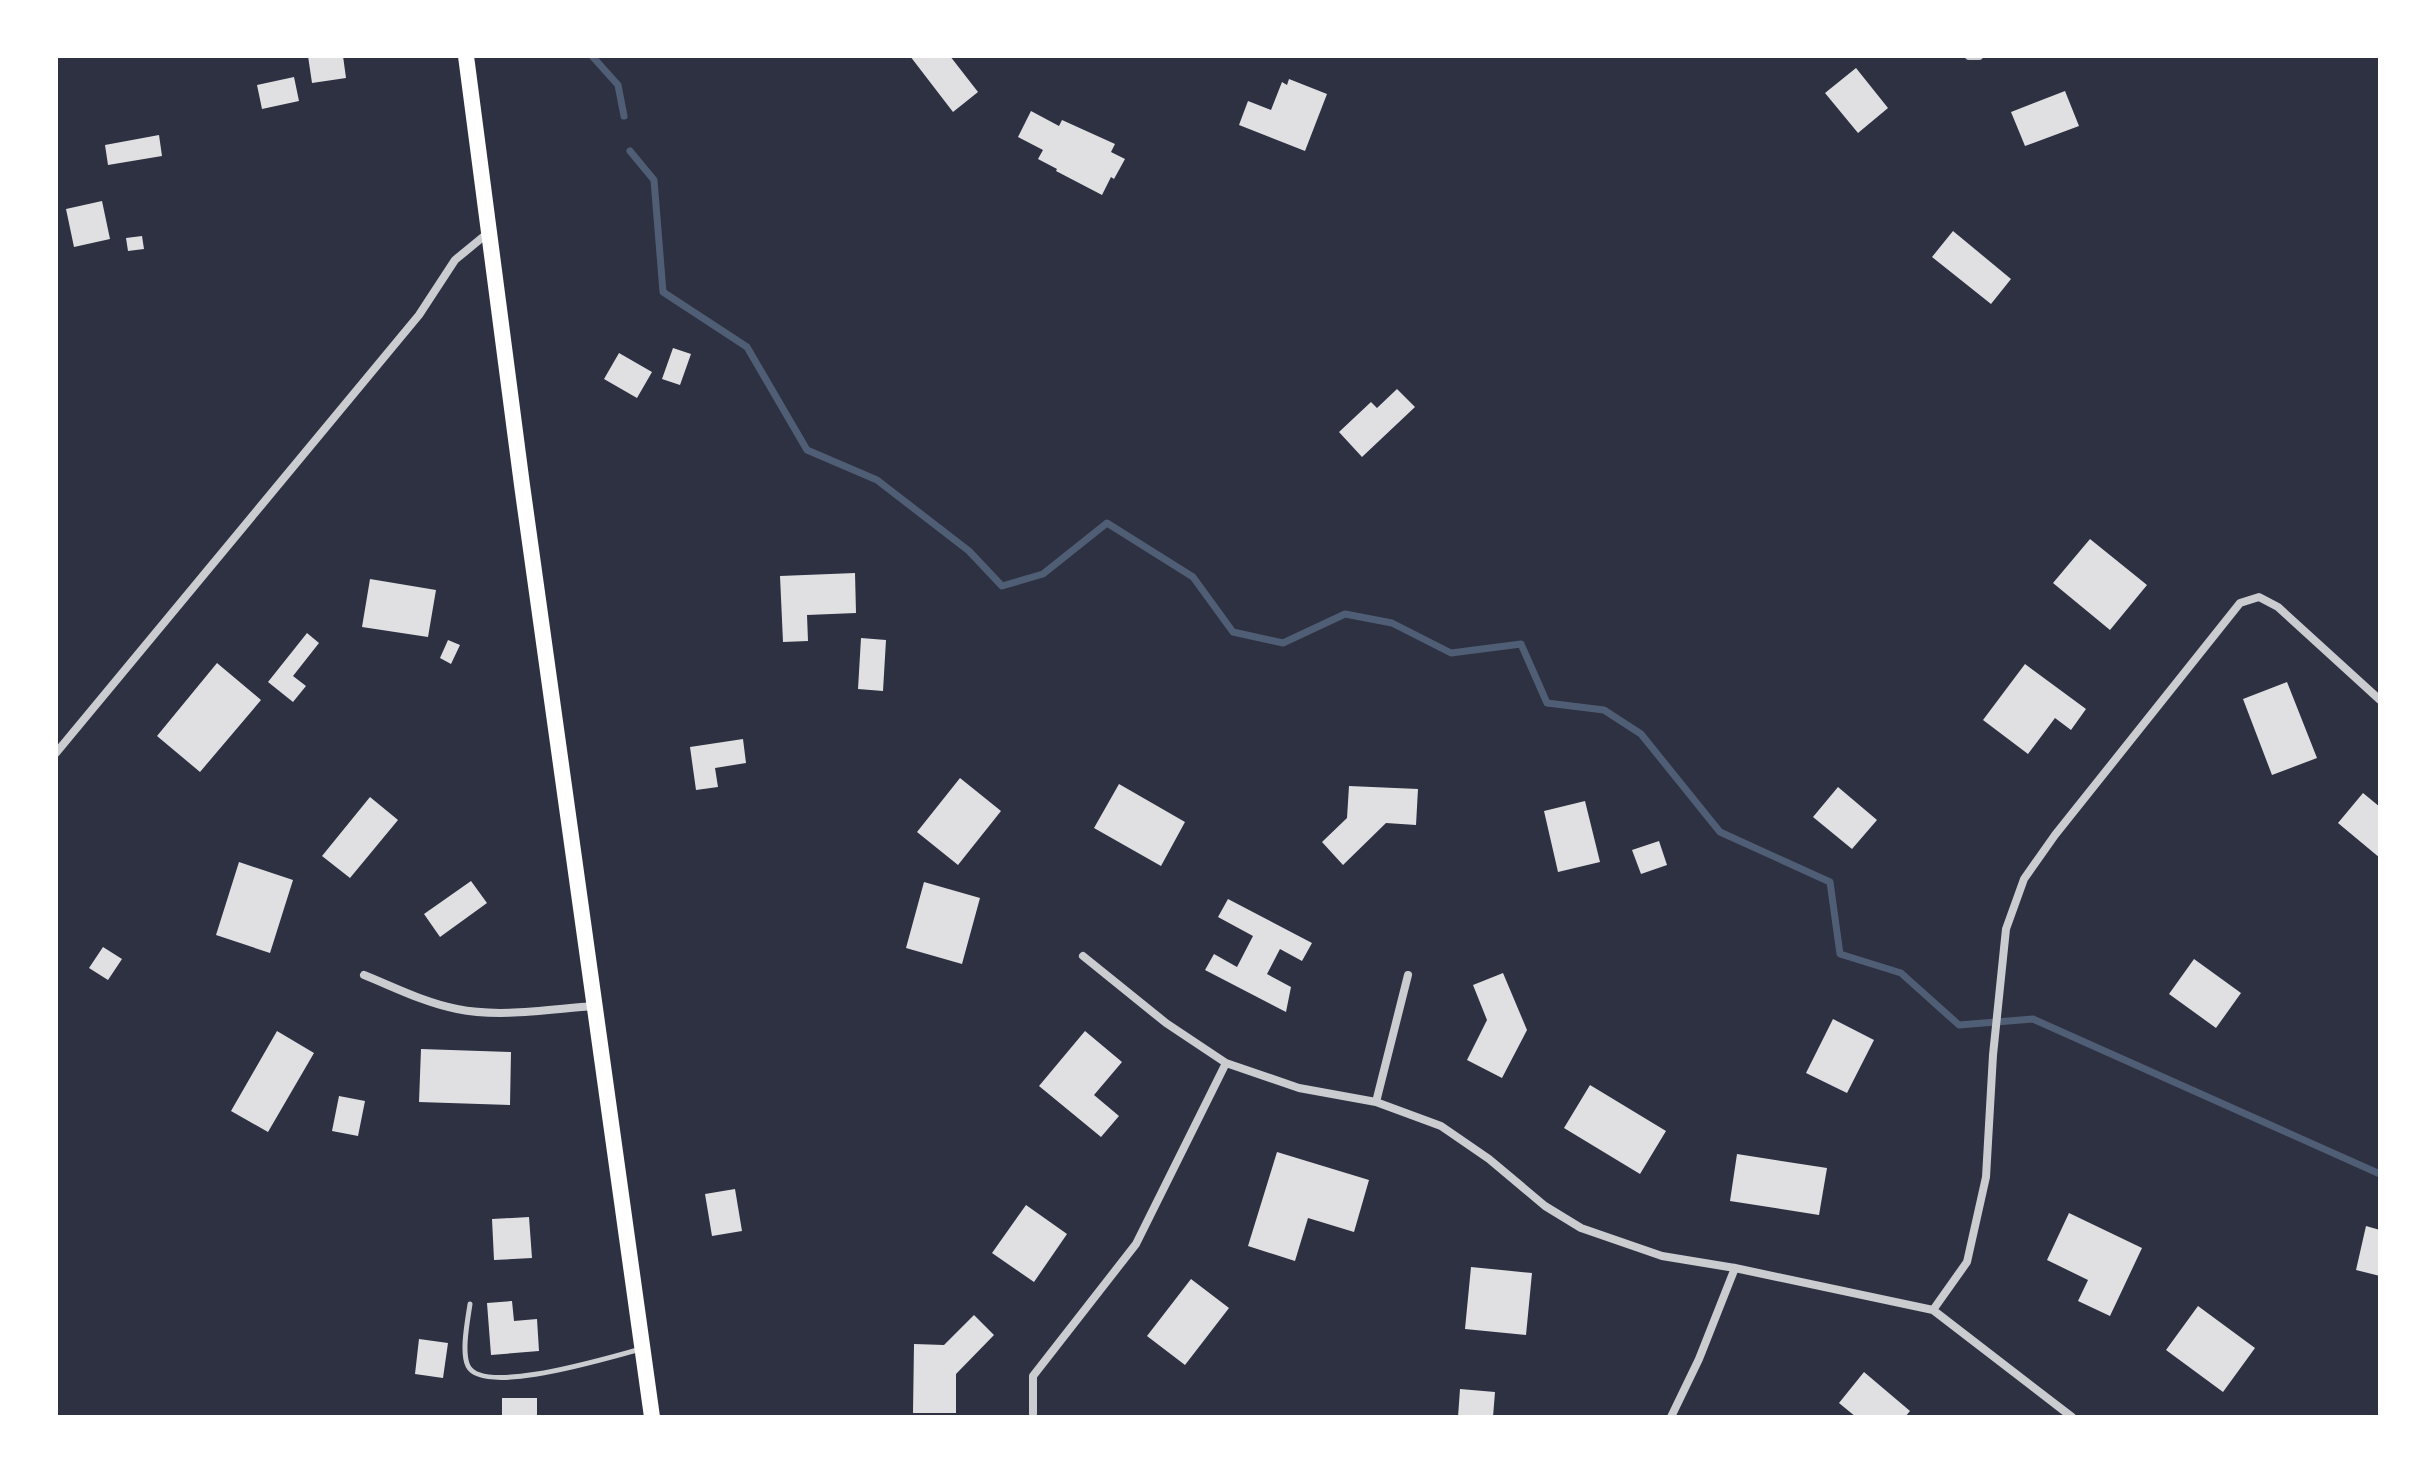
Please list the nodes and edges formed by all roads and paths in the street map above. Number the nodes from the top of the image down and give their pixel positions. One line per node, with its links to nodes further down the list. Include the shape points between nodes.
1 (466, 56): 4 (main road)
2 (1969, 56): 3 (street)
3 (1979, 56)
4 (490, 232): 6 (street, via 455,260 419,315); 10 (main road)
5 (2380, 700): 15 (street, via 2278,607 2259,597 2240,603 2055,835 2024,879 2006,929 1986,1177 1967,1262)
6 (56, 753)
7 (1083, 956): 11 (street)
8 (364, 975): 10 (street, via 459,1010)
9 (1408, 975): 12 (street)
10 (594, 1006): 16 (main road)
11 (1226, 1063): 12 (street, via 1299,1088); 17 (street, via 1136,1244 1033,1376)
12 (1376, 1102): 13 (street, via 1441,1126 1581,1228 1662,1256)
13 (1735, 1268): 15 (street); 19 (street)
14 (470, 1304): 16 (lane, via 466,1353 476,1375 527,1377)
15 (1933, 1310): 20 (street)
16 (642, 1349): 18 (main road)
17 (1033, 1414)
18 (652, 1417)
19 (1671, 1417)
20 (2072, 1417)

